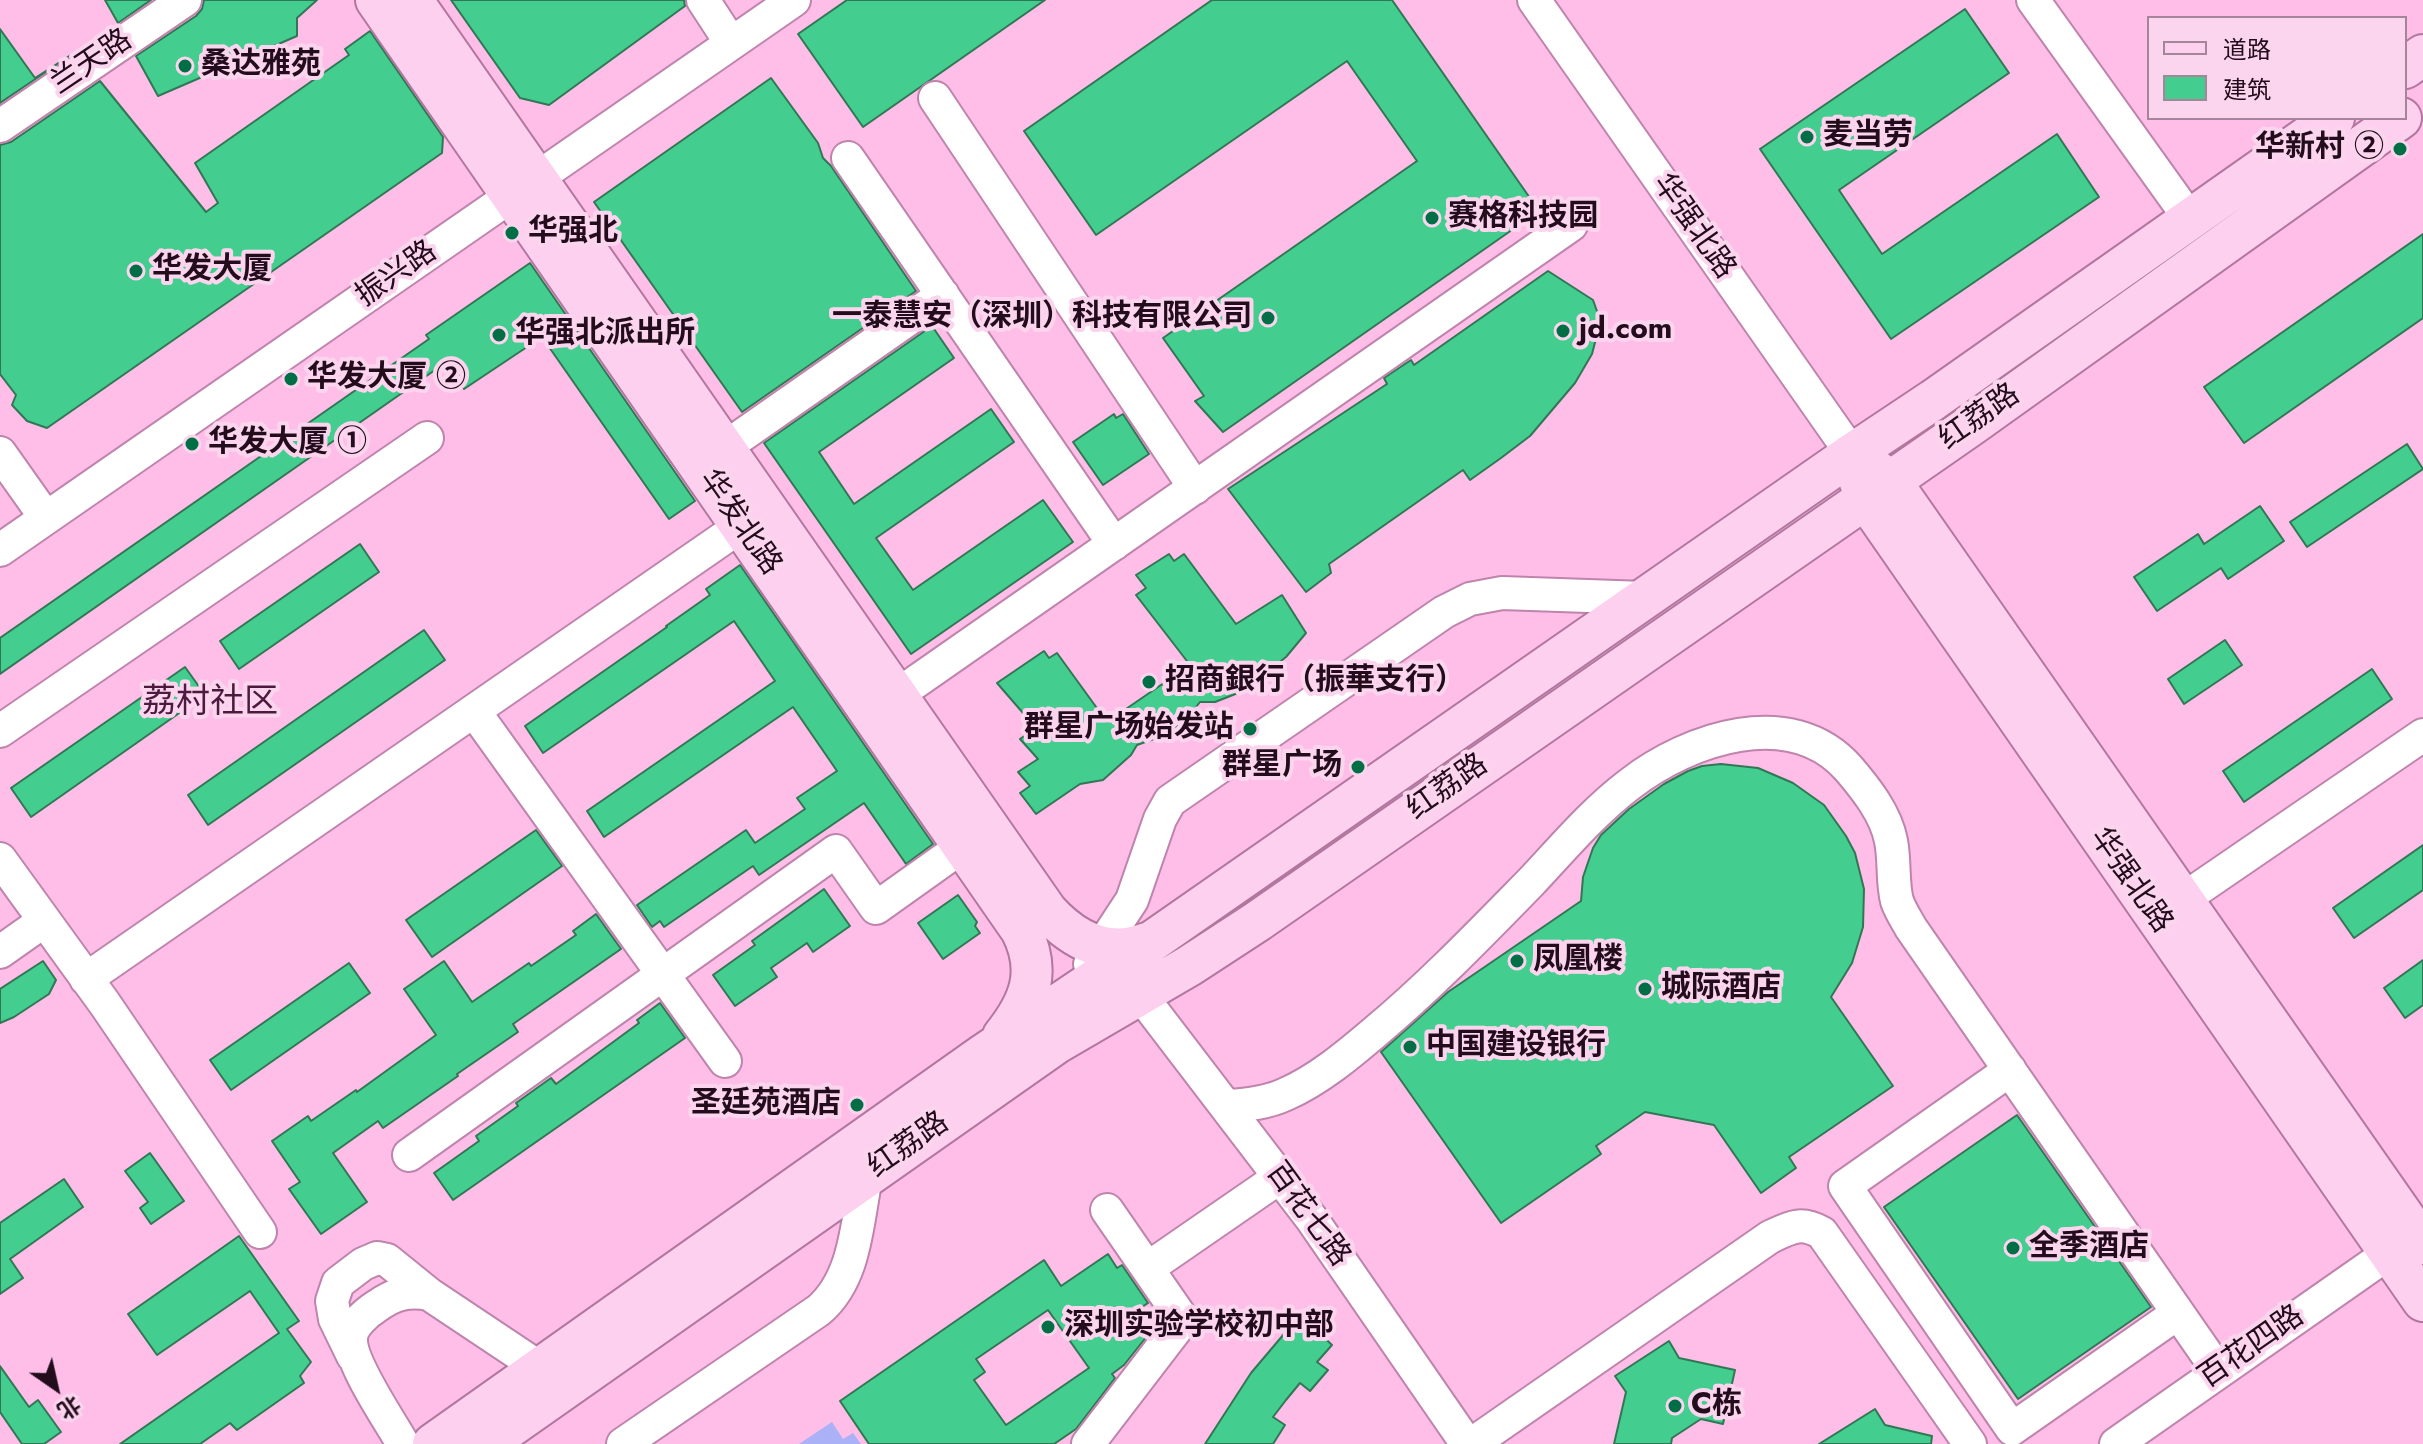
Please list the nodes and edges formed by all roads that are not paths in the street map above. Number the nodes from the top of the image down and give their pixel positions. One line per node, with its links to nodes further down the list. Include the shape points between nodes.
1 (185, 0): 12 (street, 兰天路)
2 (376, 0): 14 (main road, 华发北路)
3 (412, 0): 14 (main road, 华发北路)
4 (703, 0): 8 (street)
5 (794, 0): 8 (street, 振兴路)
6 (1534, 0): 21 (street, 华强北路)
7 (2033, 0): 15 (street)
8 (731, 43): 14 (street, 振兴路)
9 (935, 98): 22 (street)
10 (2331, 120): 15 (main road, 红荔路)
11 (2397, 120): 23 (main road, 红荔路)
12 (0, 126)
13 (848, 158): 17 (street)
14 (524, 187): 19 (main road, 华发北路); 24 (street, 振兴路); 25 (main road, 华发北路)
15 (2190, 219): 21 (main road, 红荔路)
16 (1571, 225): 22 (street)
17 (943, 295): 19 (street); 26 (street)
18 (427, 438): 31 (street)
19 (724, 448): 29 (main road, 华发北路)
20 (0, 453): 24 (street)
21 (1852, 454): 23 (main road, 华强北路); 28 (main road, 红荔路)
22 (1195, 488): 26 (street)
23 (1878, 489): 35 (main road, 华强北路); 42 (main road, 红荔路, via 1258,921); 53 (main road, 华强北路)
24 (46, 518): 27 (street, 振兴路)
25 (741, 526): 30 (street); 33 (main road, 华发北路)
26 (1114, 544): 29 (street)
27 (0, 550)
28 (1645, 598): 37 (main road, 红荔路); 38 (street, via 1502,593 1470,599 1444,612 1170,801 1132,900)
29 (897, 695): 38 (main road, 华发北路, via 1047,911 1067,931)
30 (474, 711): 40 (street); 41 (street)
31 (0, 731)
32 (2423, 735): 35 (street)
33 (963, 846): 40 (street, via 876,908 836,851); 44 (main road, 华发北路, via 1021,930 1033,961 1021,1011)
34 (0, 859): 36 (street)
35 (2182, 900): 53 (main road, 华强北路)
36 (44, 921): 39 (street); 41 (street)
37 (1151, 942): 38 (main road, 华发北路); 43 (main road, 红荔路)
38 (1101, 947): 43 (street)
39 (0, 952)
40 (663, 974): 45 (street); 48 (street)
41 (86, 979): 52 (street)
42 (1139, 993): 47 (street, 百花七路); 49 (main road, 红荔路, via 1057,1043)
43 (1059, 1004): 44 (main road, 红荔路)
44 (984, 1054): 57 (main road, 红荔路)
45 (725, 1061)
46 (2010, 1070): 47 (street, via 1904,915 1890,838 1871,797 1846,765 1816,743 1779,732 1729,736 1674,756 1630,783 1354,1050 1284,1095); 56 (street); 56 (street, via 1845,1186 2012,1429)
47 (1227, 1106): 50 (street, 百花七路)
48 (409, 1155)
49 (866, 1177): 61 (main road, 红荔路); 62 (street, via 846,1273 831,1300)
50 (1280, 1177): 54 (street); 64 (street, 百花七路)
51 (1107, 1210): 54 (street)
52 (260, 1232)
53 (2412, 1237): 55 (main road, 华强北路); 58 (street, 百花四路)
54 (1148, 1268): 63 (street, via 1183,1320)
55 (2423, 1301)
56 (2178, 1313): 58 (street)
57 (540, 1368): 59 (street, via 387,1260 363,1264 338,1283 332,1301 335,1319); 60 (main road, 红荔路)
58 (2219, 1372): 66 (street, 百花四路)
59 (403, 1444)
60 (433, 1444)
61 (486, 1444)
62 (623, 1444)
63 (1088, 1444)
64 (1469, 1444): 65 (street, via 1770,1237 1809,1226 1822,1233)
65 (1970, 1444)
66 (2116, 1444)

